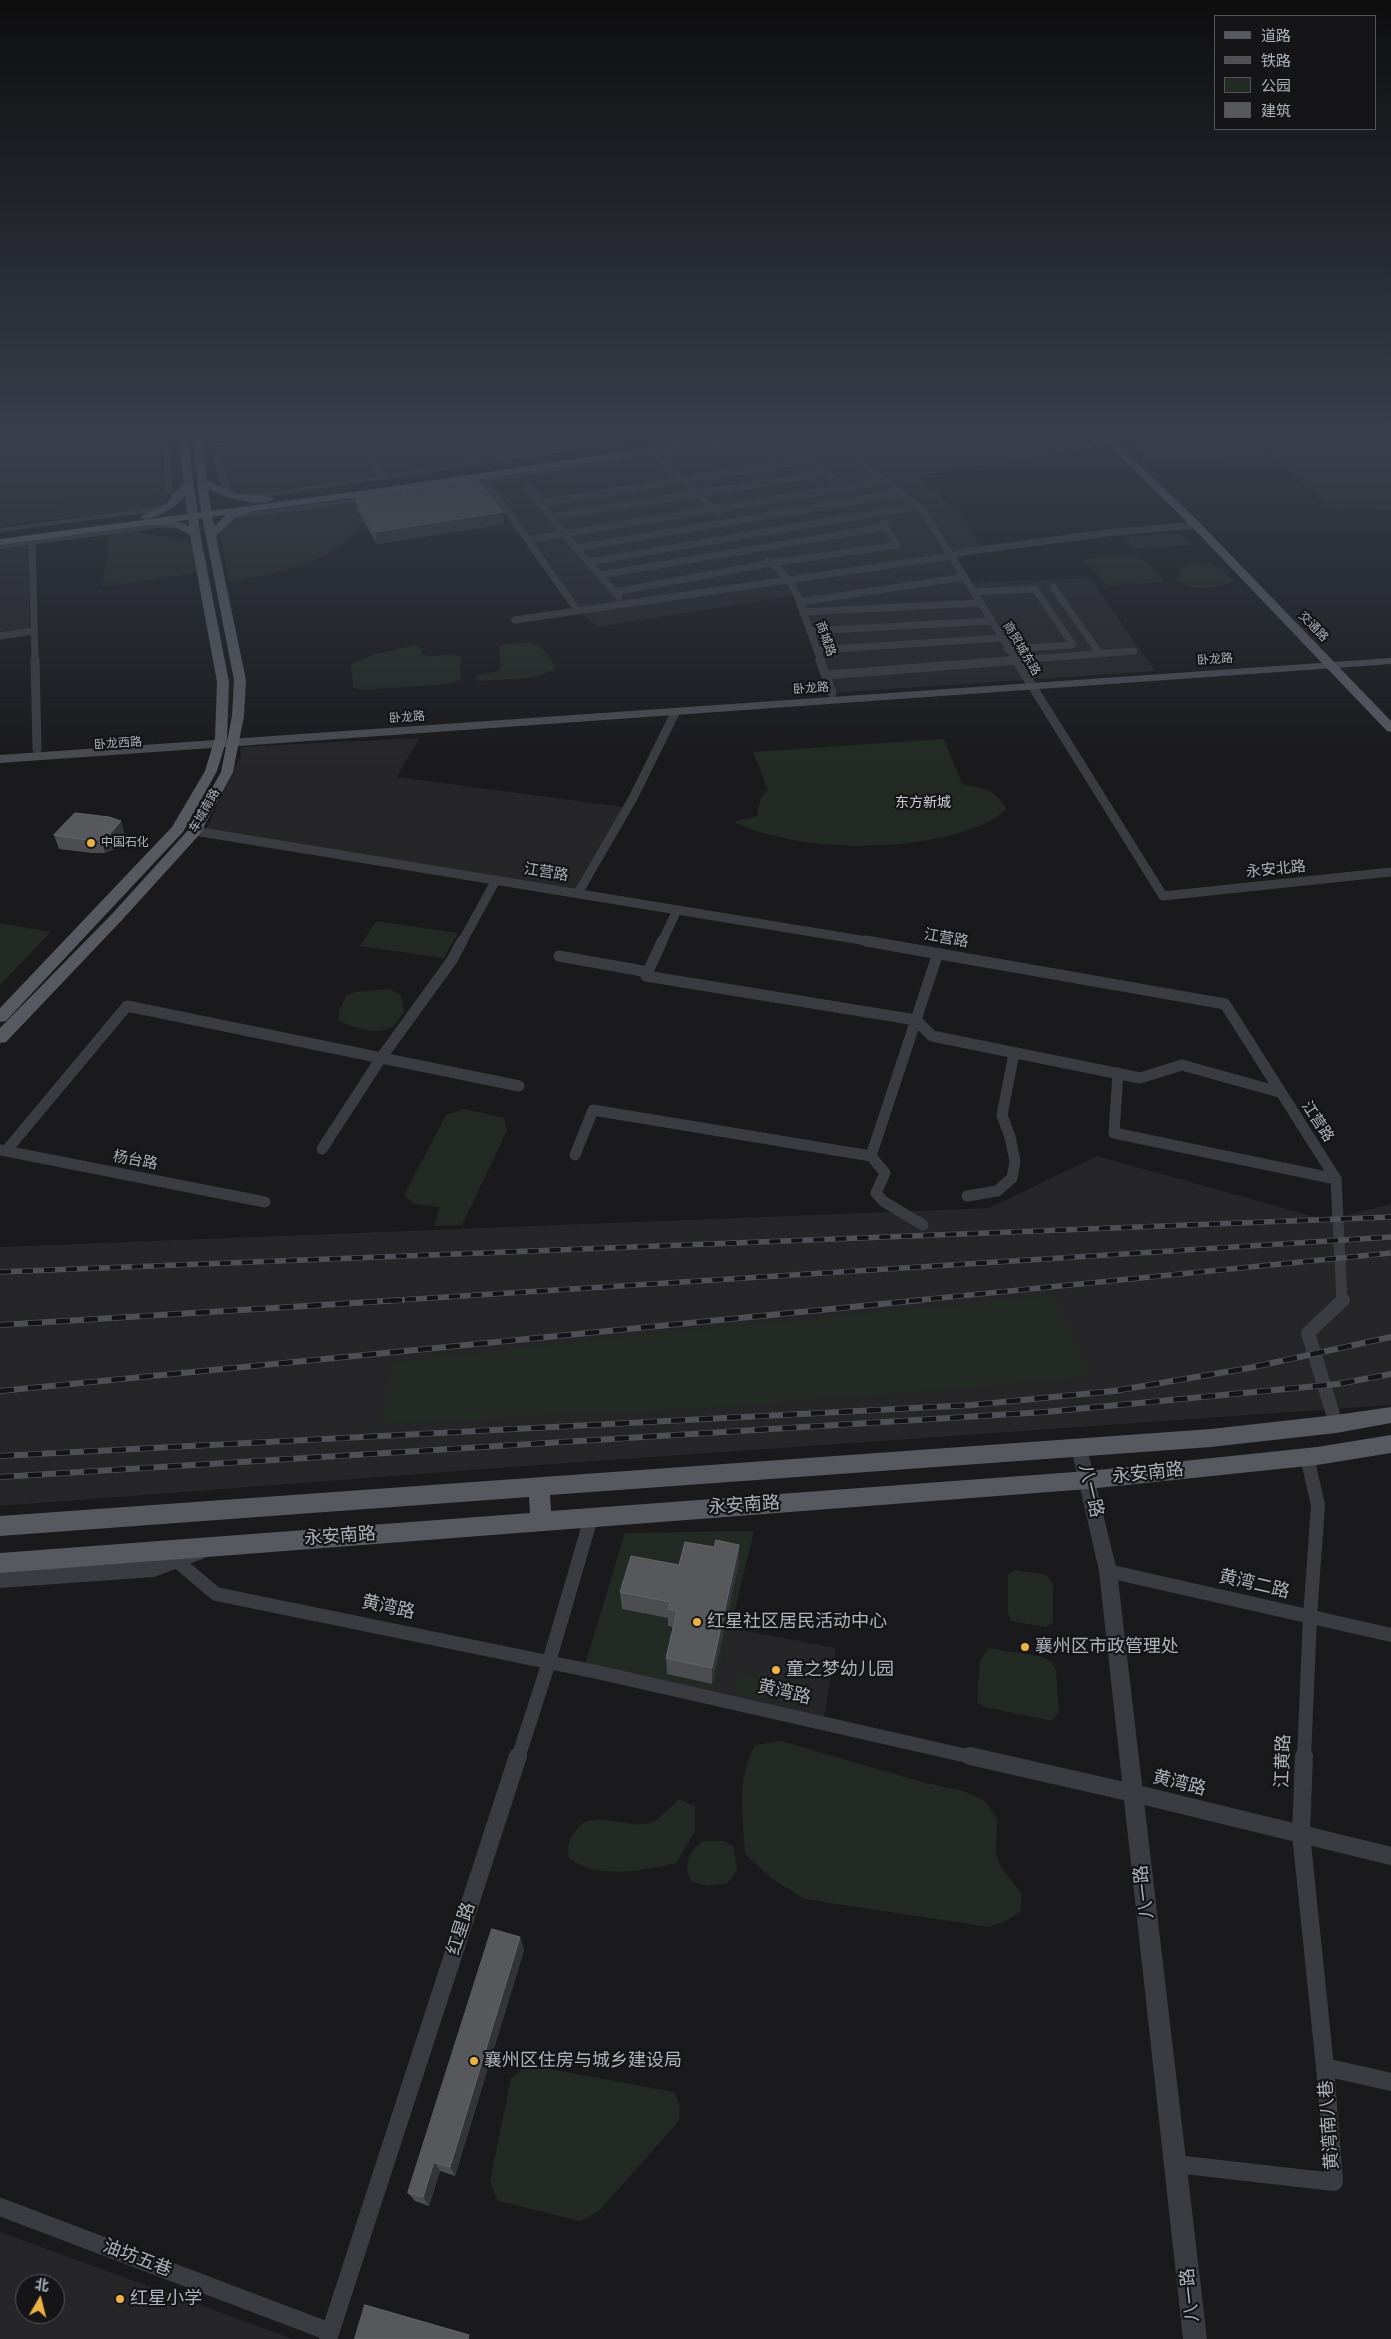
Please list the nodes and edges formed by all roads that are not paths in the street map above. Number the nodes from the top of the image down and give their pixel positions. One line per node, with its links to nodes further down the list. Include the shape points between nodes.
1 (32, 549): 31 (street)
2 (198, 549): 51 (main road, 车城南路, via 223,682)
3 (214, 549): 51 (main road, 车城南路, via 240,680)
4 (534, 549): 26 (street)
5 (577, 549): 15 (street)
6 (665, 549): 15 (street)
7 (756, 549): 16 (street, 商城路); 17 (street)
8 (900, 549): 13 (street)
9 (948, 549): 14 (street, 商贸城东路)
10 (983, 549): 14 (street)
11 (1220, 549): 41 (main road, 交通路)
12 (1234, 549): 29 (main road, 交通路)
13 (903, 553): 14 (street); 16 (street); 19 (street)
14 (952, 556): 18 (street, 商贸城东路)
15 (589, 562): 17 (street)
16 (771, 563): 19 (street, 商城路); 21 (street)
17 (600, 575): 21 (street)
18 (965, 577): 22 (street, 商贸城东路); 23 (street)
19 (789, 580): 23 (street, 商城路); 25 (street)
20 (1052, 587): 38 (street)
21 (615, 592): 25 (street)
22 (974, 592): 24 (street, 商贸城东路); 35 (street, via 1035,589 1073,645)
23 (800, 602): 27 (street, 商城路)
24 (980, 603): 27 (street); 30 (street, 商贸城东路)
25 (625, 604): 26 (street)
26 (577, 610): 28 (street)
27 (803, 612): 32 (street, 商城路)
28 (515, 620)
29 (1304, 620)
30 (991, 621): 32 (street); 34 (street, 商贸城东路)
31 (34, 631): 33 (street); 52 (street)
32 (810, 631): 36 (street, 商城路)
33 (0, 636)
34 (1001, 638): 35 (street, 商贸城东路); 36 (street)
35 (1007, 649): 40 (street, 商贸城东路)
36 (817, 650): 44 (street, 商城路)
37 (1134, 651): 38 (street)
38 (1100, 654): 40 (street)
39 (1391, 654): 41 (main road, 卧龙路)
40 (1015, 660): 44 (street); 45 (street, 商贸城东路)
41 (1336, 660): 42 (main road, 卧龙路); 43 (main road, 交通路); 45 (main road, 卧龙路); 50 (main road, 交通路)
42 (1391, 661)
43 (1355, 673)
44 (826, 675): 46 (street, 商城路)
45 (1029, 684): 46 (main road, 卧龙路); 49 (main road, 卧龙路); 59 (street, 商贸城东路)
46 (832, 693): 51 (main road, 卧龙路)
47 (1374, 694): 48 (main road)
48 (1391, 712)
49 (675, 713): 51 (main road, 卧龙路); 58 (street)
50 (1391, 728)
51 (227, 741): 52 (main road, 卧龙西路); 54 (main road, 卧龙西路); 55 (main road, 车城南路, via 227,772); 64 (main road, 车城南路, via 178,829)
52 (37, 749): 53 (main road, 卧龙西路)
53 (0, 751)
54 (0, 759)
55 (194, 832): 57 (street, 江营路); 66 (main road, 车城南路)
56 (1391, 872): 59 (street, 永安北路)
57 (496, 880): 58 (street, 江营路); 68 (street, via 452,960)
58 (578, 893): 60 (street, 江营路)
59 (1163, 896)
60 (677, 910): 61 (street, 江营路); 63 (street)
61 (938, 953): 65 (street); 71 (street, 江营路, via 1225,1004)
62 (559, 956): 63 (street)
63 (648, 972): 65 (street, via 646,976)
64 (0, 1017)
65 (916, 1020): 67 (street, via 932,1036); 75 (street)
66 (0, 1038)
67 (1014, 1052): 69 (street); 77 (street, via 1002,1115 1015,1160 1012,1178 997,1191)
68 (381, 1058): 70 (street); 72 (street); 73 (street, via 127,1006)
69 (1118, 1073): 71 (street, via 1140,1078 1182,1065); 76 (street, via 1114,1133)
70 (518, 1086)
71 (1279, 1092): 76 (street, 江营路)
72 (322, 1149)
73 (3, 1150): 78 (street, 杨台路)
74 (575, 1155): 75 (street, via 593,1110)
75 (871, 1156): 79 (street, via 885,1174 876,1193 883,1201)
76 (1336, 1179): 81 (street, 江营路, via 1343,1300 1308,1333)
77 (967, 1196)
78 (265, 1202)
79 (923, 1225)
80 (1391, 1415): 81 (main road, 永安南路)
81 (1336, 1424): 83 (main road, 永安南路)
82 (1391, 1444): 84 (main road, 永安南路)
83 (1079, 1448): 85 (street, 八一路); 86 (main road, 永安南路)
84 (1307, 1457): 85 (main road, 永安南路); 95 (street, 江黄路, via 1318,1505)
85 (1088, 1480): 87 (main road, 永安南路); 93 (street, 八一路)
86 (539, 1486): 88 (main road); 89 (main road, 永安南路)
87 (590, 1518): 88 (main road, 永安南路); 97 (street, 红星路)
88 (541, 1522): 90 (main road, 永安南路)
89 (0, 1526)
90 (222, 1546): 91 (street); 92 (main road, 永安南路)
91 (177, 1561): 94 (street, via 154,1568); 97 (street, 黄湾路, via 216,1594)
92 (0, 1563)
93 (1108, 1571): 95 (street, 黄湾二路); 98 (street, 八一路)
94 (0, 1580)
95 (1310, 1617): 96 (street, 黄湾二路); 99 (street, 江黄路)
96 (1391, 1635)
97 (549, 1662): 98 (street, 黄湾路); 105 (street, 红星路)
98 (1133, 1793): 99 (street, 黄湾路); 103 (street, 八一路)
99 (1301, 1834): 100 (street, 黄湾路); 101 (street, 江黄路)
100 (1391, 1856)
101 (1325, 2067): 102 (street, 黄湾南八巷); 103 (street, 黄湾南八巷, via 1334,2182)
102 (1391, 2082)
103 (1176, 2164): 106 (street, 八一路)
104 (0, 2207): 105 (street, 油坊五巷)
105 (329, 2336)
106 (1196, 2339)

